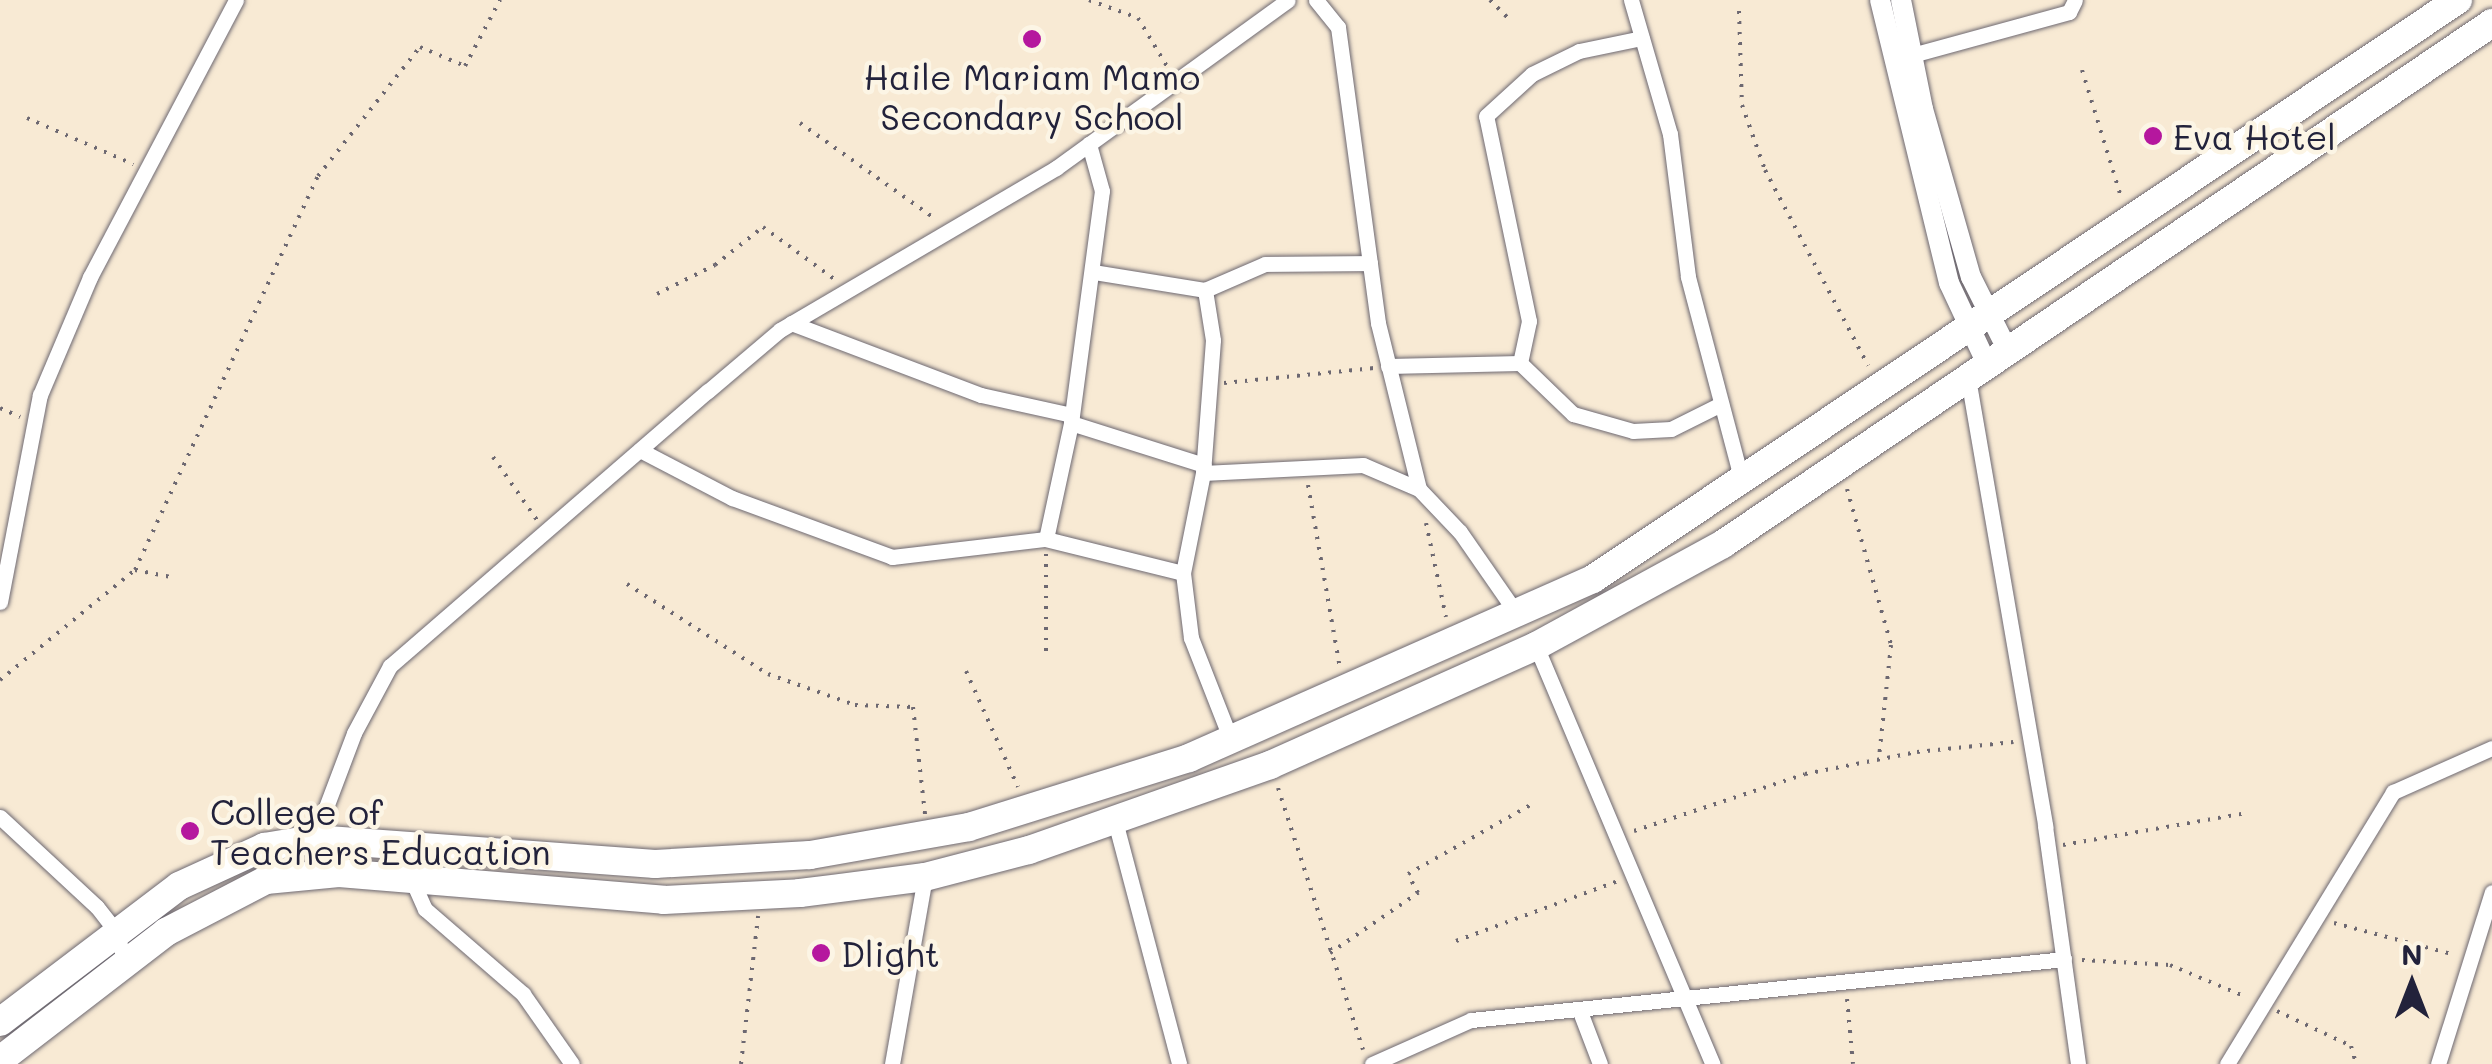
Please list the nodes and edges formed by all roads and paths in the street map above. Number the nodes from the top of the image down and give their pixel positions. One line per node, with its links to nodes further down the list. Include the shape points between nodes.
1 (236, 0): 22 (street)
2 (500, 0): 48 (path, via 464,66 420,47 318,176)
3 (1089, 0): 18 (path, via 1138,18)
4 (1288, 0): 18 (street)
5 (1316, 0): 25 (street, via 1338,27)
6 (1490, 0): 13 (path)
7 (1631, 0): 15 (street)
8 (1880, 0): 31 (street, via 1949,282)
9 (1901, 0): 16 (street)
10 (2076, 0): 16 (street, via 2069,12)
11 (2458, 0): 23 (highway)
12 (1739, 10): 36 (path, via 1742,105 1765,170)
13 (1511, 21)
14 (2492, 22): 33 (highway)
15 (1642, 38): 32 (street, via 1578,51 1532,74 1486,116 1530,321); 37 (street, via 1670,134 1688,277)
16 (1912, 54): 31 (street)
17 (2082, 70): 23 (path)
18 (1176, 81): 21 (street)
19 (28, 118): 22 (path)
20 (800, 123): 24 (path)
21 (1089, 144): 24 (street); 26 (street, via 1102,191)
22 (147, 170): 52 (street, via 90,277 40,396)
23 (2130, 224): 31 (highway)
24 (950, 230): 27 (street)
25 (1370, 263): 28 (street, via 1265,264); 34 (street)
26 (1094, 272): 28 (street); 38 (street)
27 (848, 290): 29 (path, via 762,227 715,265); 30 (street)
28 (1205, 290): 35 (street, via 1213,340)
29 (657, 294)
30 (791, 323): 38 (street, via 981,395); 39 (street)
31 (1979, 326): 33 (street); 36 (highway)
32 (1520, 363): 34 (street); 37 (street, via 1573,414 1598,425 1671,429)
33 (1987, 363): 41 (highway); 61 (street)
34 (1388, 366): 35 (path); 45 (street)
35 (1210, 383): 43 (street)
36 (1882, 392): 44 (highway)
37 (1721, 404): 44 (street)
38 (1072, 419): 43 (street); 47 (street)
39 (640, 450): 46 (street); 47 (street, via 732,498 892,556)
40 (493, 457): 46 (path)
41 (1840, 465): 55 (highway, via 1635,598); 63 (path, via 1891,645)
42 (1305, 466): 43 (street); 45 (street, via 1363,465); 59 (path)
43 (1203, 469): 49 (street)
44 (1742, 485): 53 (highway, via 1593,580)
45 (1419, 490): 53 (street, via 1460,532); 54 (path)
46 (546, 532): 72 (street, via 390,666 354,732)
47 (1046, 539): 49 (street); 56 (path)
48 (134, 570): 50 (path); 58 (path)
49 (1182, 573): 60 (street, via 1191,638)
50 (172, 577)
51 (627, 584): 70 (path, via 768,674 855,705 913,707)
52 (0, 602)
53 (1519, 618): 54 (highway)
54 (1452, 646): 59 (highway)
55 (1536, 646): 64 (highway); 71 (street)
56 (1046, 658)
57 (966, 672): 66 (path)
58 (0, 680)
59 (1344, 692): 60 (highway)
60 (1231, 740): 66 (highway)
61 (2031, 740): 63 (path); 74 (street)
62 (2492, 748): 80 (street, via 2393,792)
63 (1878, 760): 71 (path, via 1805,774)
64 (1270, 765): 69 (highway); 83 (path)
65 (1532, 804): 83 (path, via 1408,874 1418,893)
66 (1028, 809): 70 (highway)
67 (2247, 813): 74 (path)
68 (0, 817): 81 (street)
69 (1115, 821): 76 (highway); 96 (street)
70 (928, 835): 73 (highway, via 810,856 656,864)
71 (1616, 837): 75 (street)
72 (314, 839): 73 (highway); 81 (highway, via 264,847 222,864)
73 (414, 847): 77 (street)
74 (2048, 847): 84 (street)
75 (1632, 875): 82 (path); 88 (street, via 1668,947)
76 (925, 876): 79 (highway); 95 (street)
77 (412, 880): 79 (highway, via 664,900); 86 (highway, via 338,873 266,880 204,908); 93 (street, via 425,910 523,994)
78 (2492, 892): 85 (street)
79 (760, 896): 94 (path)
80 (2315, 918): 85 (path); 89 (street)
81 (116, 931): 86 (street); 91 (highway)
82 (1456, 941)
83 (1330, 952): 97 (path)
84 (2064, 959): 87 (street); 89 (path, via 2170,966); 101 (street)
85 (2474, 960): 104 (street)
86 (125, 963): 92 (highway)
87 (1846, 982): 88 (street); 100 (path)
88 (1681, 999): 90 (street); 99 (street)
89 (2262, 1004): 102 (street); 103 (path, via 2351,1046)
90 (1579, 1010): 97 (street, via 1471,1020); 98 (street)
91 (0, 1022)
92 (0, 1060)
93 (572, 1064)
94 (741, 1064)
95 (892, 1064)
96 (1179, 1064)
97 (1370, 1064)
98 (1600, 1064)
99 (1713, 1064)
100 (1853, 1064)
101 (2078, 1064)
102 (2227, 1064)
103 (2356, 1064)
104 (2438, 1064)

